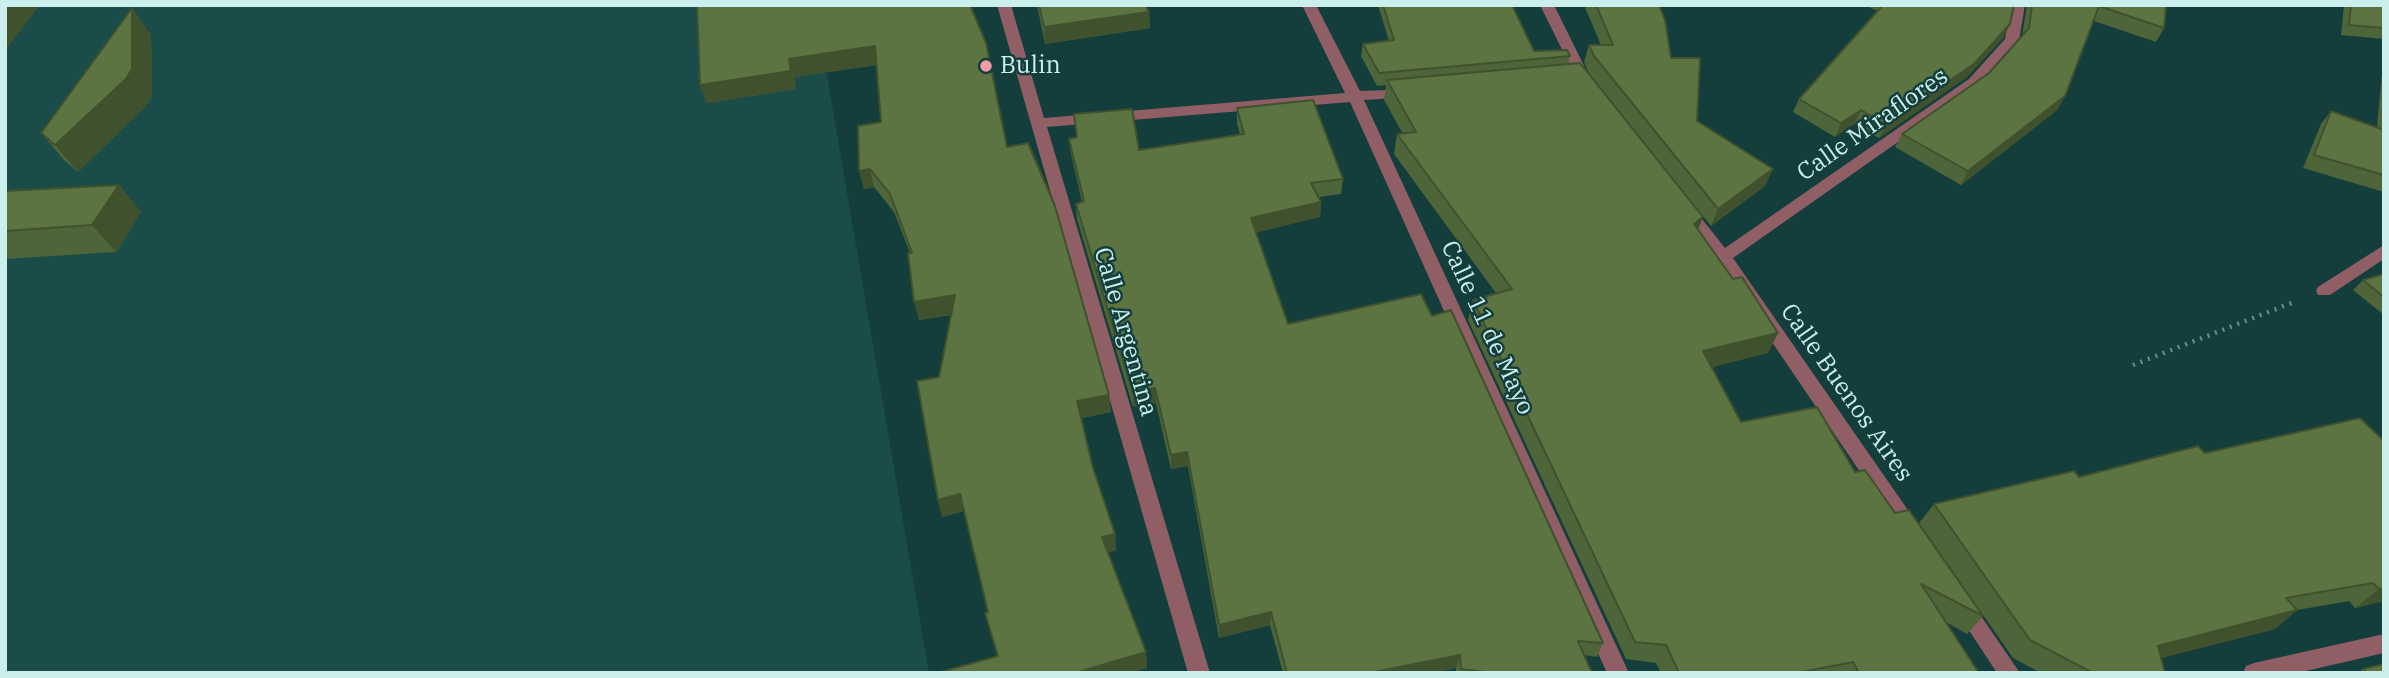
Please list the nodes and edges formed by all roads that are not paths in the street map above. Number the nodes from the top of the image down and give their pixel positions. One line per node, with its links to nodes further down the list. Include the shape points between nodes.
1 (1004, 5): 8 (street, Calle Argentina)
2 (1309, 5): 6 (street, Calle 11 de Mayo)
3 (1547, 5): 7 (street, via 1573,76)
4 (2018, 5): 11 (street, Calle Miraflores, via 2012,40 1974,82)
5 (1421, 91): 6 (street)
6 (1355, 97): 8 (street); 18 (street, Calle 11 de Mayo)
7 (1597, 97)
8 (1038, 123): 17 (street, Calle Argentina)
9 (1672, 193): 11 (street, Calle Buenos Aires)
10 (2384, 251): 12 (street)
11 (1723, 257): 13 (street, Calle Buenos Aires)
12 (2325, 292)
13 (1924, 549)
14 (1955, 594): 19 (street)
15 (2384, 643): 16 (street)
16 (2306, 667): 20 (street)
17 (1199, 673)
18 (1618, 673)
19 (2009, 673)
20 (2254, 673)

